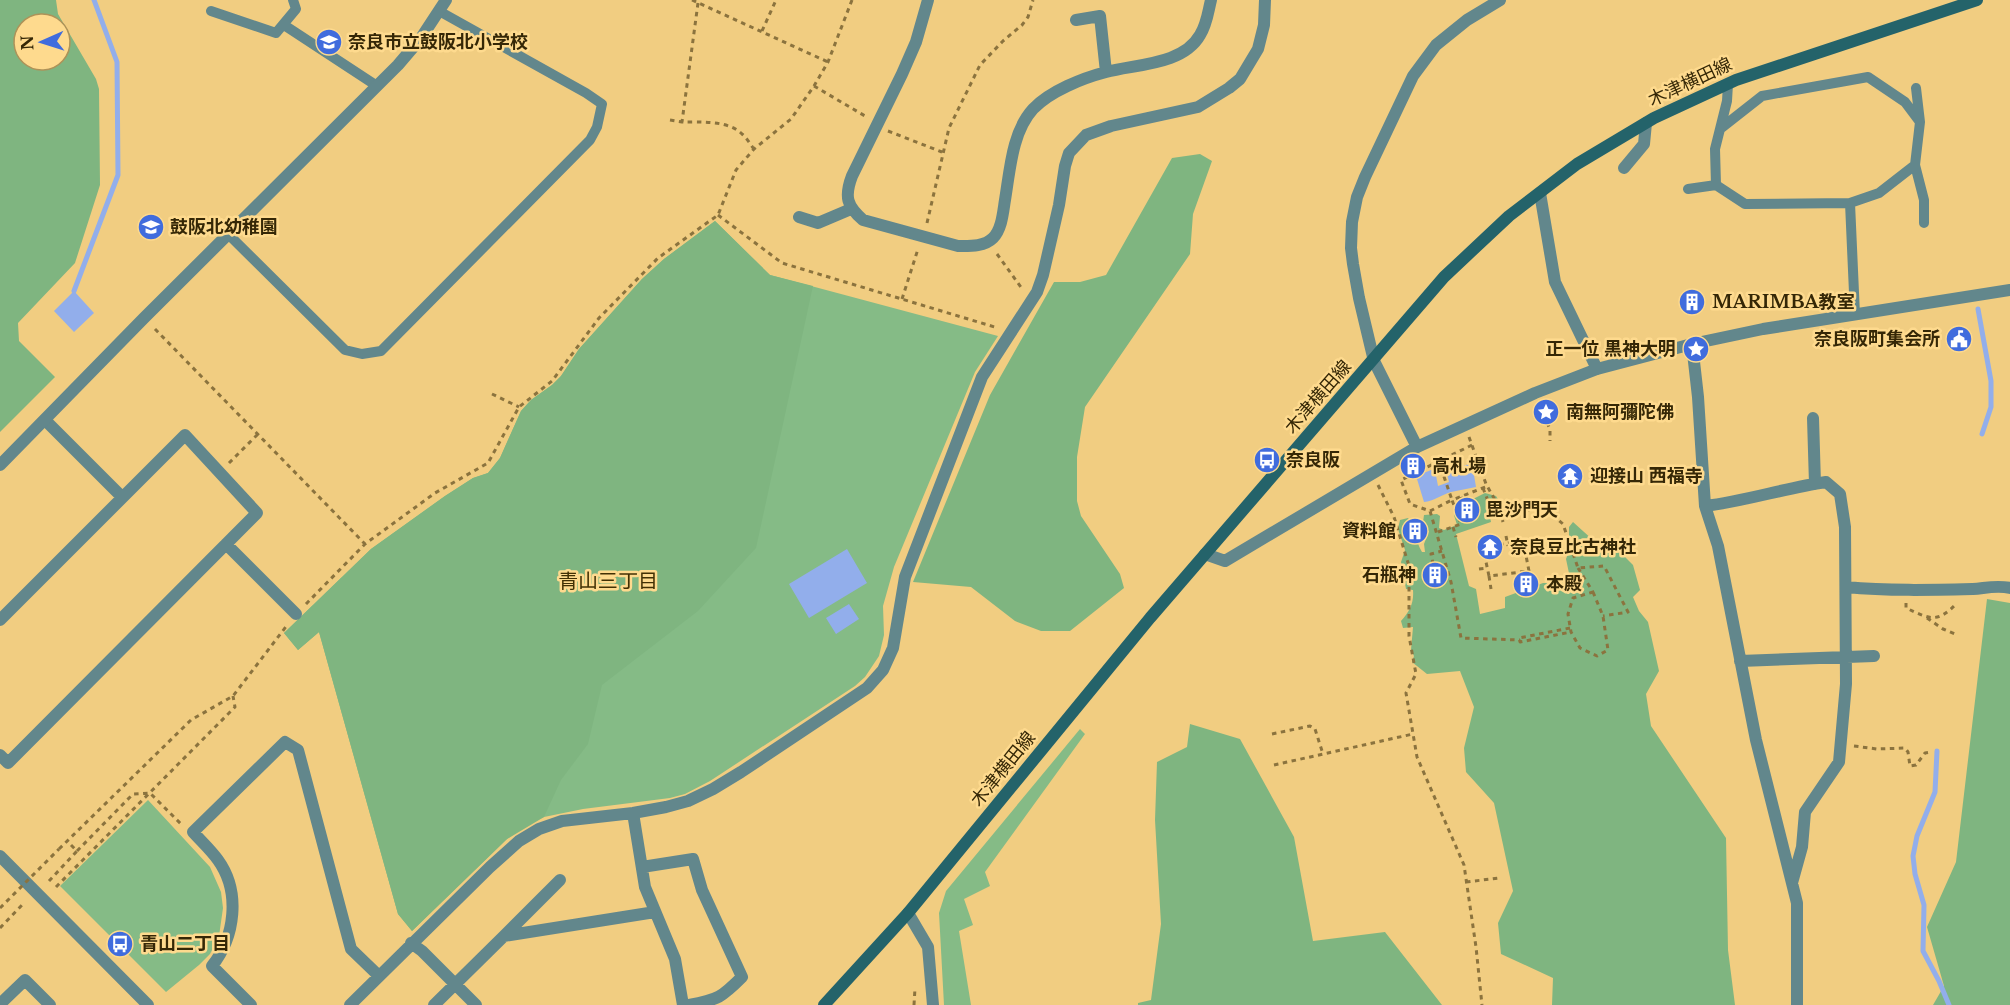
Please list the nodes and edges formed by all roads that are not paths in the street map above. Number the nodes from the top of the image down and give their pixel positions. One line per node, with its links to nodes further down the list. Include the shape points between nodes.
1 (293, 0): 10 (lane, via 296,9)
2 (928, 0): 24 (street, via 916,42 849,185)
3 (1211, 0): 11 (street, via 1200,37 1183,53 1164,61)
4 (1265, 0): 50 (street, via 1258,49 1240,79 1229,88 1198,107 1086,135 1069,153 1037,292 982,377 905,577 892,648 883,670 867,688 713,789 688,801)
5 (1500, 0): 31 (street, via 1436,45 1413,76 1357,197 1351,248)
6 (1977, 0): 12 (main road, 木津横田線)
7 (443, 5): 13 (street, via 422,38); 27 (lane, via 602,104 590,140 381,351 363,354 345,350)
8 (211, 11): 10 (lane, via 276,33)
9 (1076, 20): 11 (street, via 1100,16)
10 (284, 25): 13 (lane)
11 (1106, 72): 24 (street, via 1081,79 1034,108 1015,147 1001,223 988,241 958,246 863,220)
12 (1728, 84): 16 (main road, 木津横田線); 17 (lane)
13 (377, 86): 27 (street)
14 (1916, 88): 15 (lane)
15 (1920, 122): 17 (lane, via 1905,102 1868,77 1762,96); 18 (lane)
16 (1646, 123): 19 (street, via 1644,144); 22 (main road, 木津横田線, via 1577,164)
17 (1720, 129): 20 (lane, via 1715,149)
18 (1915, 165): 23 (lane, via 1879,193); 26 (lane, via 1924,200)
19 (1624, 168)
20 (1716, 185): 21 (lane); 23 (lane, via 1745,204)
21 (1688, 189)
22 (1540, 193): 31 (main road, 木津横田線, via 1509,216 1444,277); 32 (street, via 1555,282)
23 (1850, 203): 29 (lane)
24 (850, 209): 25 (street, via 818,223)
25 (799, 217)
26 (1924, 223)
27 (229, 235): 34 (street)
28 (2010, 290): 29 (street)
29 (1855, 315): 30 (street)
30 (1692, 344): 32 (street); 39 (street)
31 (1374, 360): 35 (street); 41 (main road, 木津横田線)
32 (1597, 369): 35 (street)
33 (1812, 418): 37 (street)
34 (45, 420): 36 (street); 38 (street)
35 (1417, 447): 41 (street, via 1225,561)
36 (0, 465)
37 (1815, 484): 39 (street); 42 (street, via 1826,482 1840,494)
38 (122, 497): 40 (street, via 185,435 257,513); 45 (street)
39 (1705, 506): 48 (street, via 1718,546)
40 (226, 543): 44 (street); 49 (street, via 8,763)
41 (1205, 554): 56 (main road, 木津横田線)
42 (1846, 587): 43 (street, via 1883,591); 47 (street)
43 (2010, 588)
44 (296, 614)
45 (0, 620)
46 (1874, 656): 47 (street)
47 (1846, 657): 48 (street); 54 (street, via 1839,762 1805,812 1802,847)
48 (1740, 661): 54 (street)
49 (0, 755)
50 (633, 813): 52 (street); 58 (street, via 562,821 539,829 519,841)
51 (0, 856): 63 (street)
52 (642, 867): 55 (street); 69 (street, via 693,859 702,890 742,977 722,996)
53 (560, 879): 57 (street)
54 (1792, 884): 72 (street, via 1797,903)
55 (655, 912): 57 (street); 68 (street, via 675,960)
56 (908, 913): 70 (main road, 木津横田線); 71 (street, via 928,947)
57 (504, 936): 60 (street)
58 (411, 943): 59 (street); 60 (street)
59 (379, 976): 64 (street, via 351,949 298,750 285,742 193,832 219,861 230,884 230,932 222,954 212,966); 65 (street)
60 (455, 984): 66 (street); 67 (street)
61 (0, 1004): 62 (street, via 25,980)
62 (50, 1005)
63 (148, 1005)
64 (251, 1005)
65 (350, 1005)
66 (434, 1005)
67 (476, 1005)
68 (683, 1005)
69 (689, 1005)
70 (824, 1005)
71 (933, 1005)
72 (1797, 1005)

